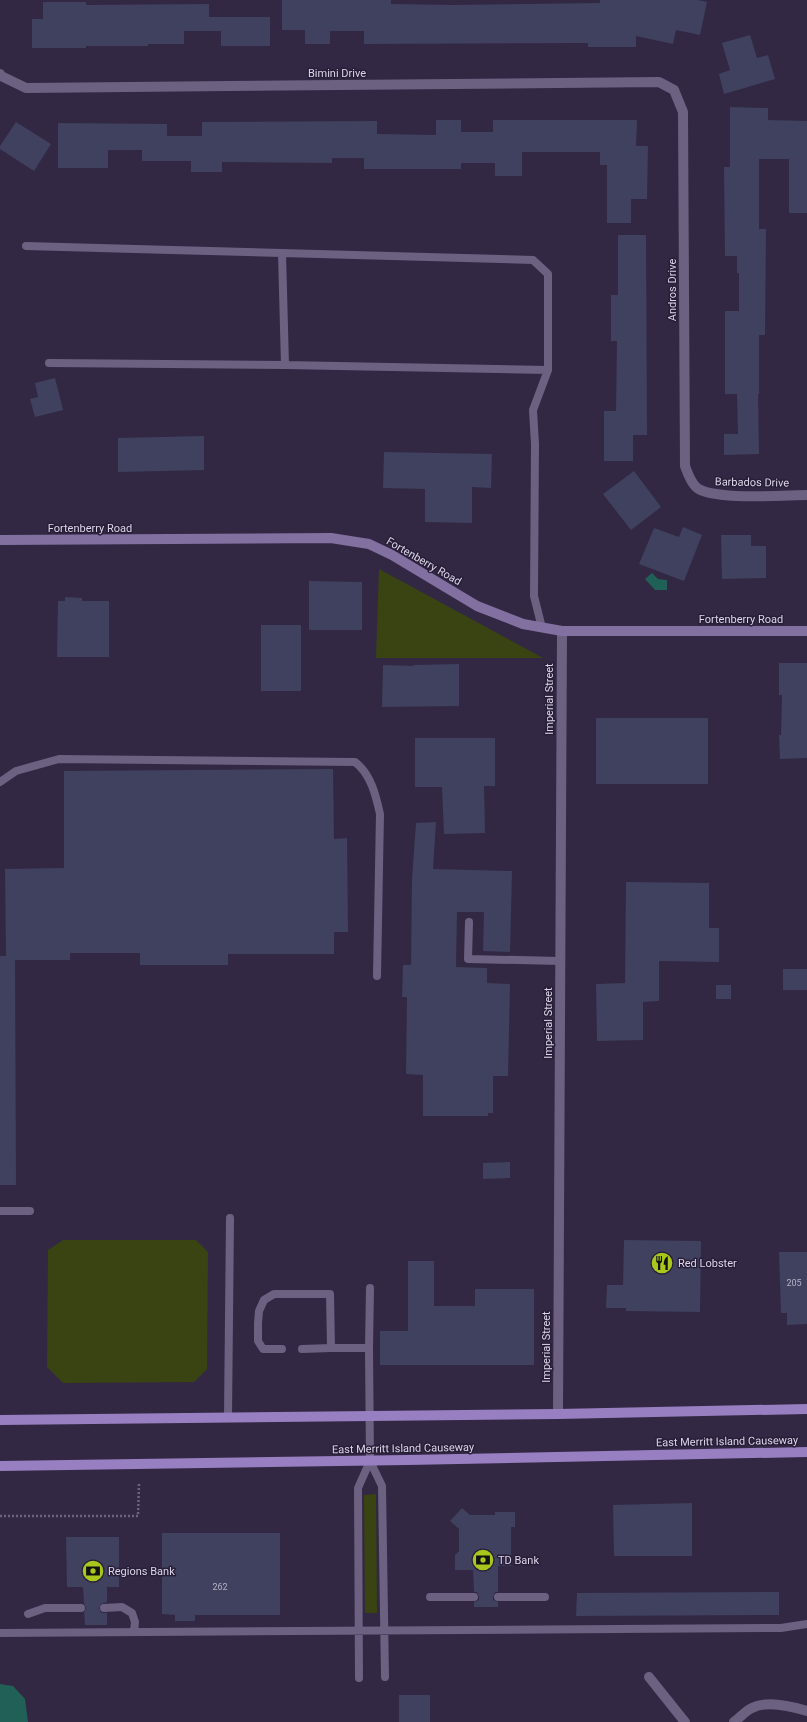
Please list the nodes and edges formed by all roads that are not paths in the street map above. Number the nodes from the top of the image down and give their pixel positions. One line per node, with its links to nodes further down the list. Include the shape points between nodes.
1 (1, 75): 2 (street, Bimini Drive, via 26,88 659,82)
2 (674, 90): 8 (street, Andros Drive, via 683,112 685,466 689,478)
3 (26, 246): 4 (lane)
4 (282, 253): 6 (lane); 7 (lane, via 534,260 548,274)
5 (49, 363): 6 (lane)
6 (285, 364): 7 (lane)
7 (548, 370): 11 (lane, via 534,410 534,596)
8 (697, 488): 9 (street, Barbados Drive, via 709,494 723,496)
9 (807, 495)
10 (0, 540): 11 (street, Fortenberry Road, via 313,538 370,544 477,606 523,624)
11 (542, 628): 12 (street, Fortenberry Road)
12 (562, 631): 13 (street, Fortenberry Road); 16 (street, Imperial Street)
13 (807, 631)
14 (0, 782): 17 (lane, via 16,771 59,759 355,762 361,766 368,778 380,814)
15 (469, 922): 16 (lane, via 468,959)
16 (560, 961): 27 (street, Imperial Street)
17 (377, 976)
18 (0, 1211): 19 (lane)
19 (30, 1211)
20 (230, 1218): 29 (lane)
21 (370, 1288): 23 (lane)
22 (331, 1348): 23 (lane); 24 (lane, via 330,1294 274,1294 264,1300 259,1311 258,1342 263,1349); 25 (lane)
23 (369, 1348): 28 (lane)
24 (282, 1349)
25 (302, 1349)
26 (807, 1409): 27 (main road)
27 (558, 1414): 28 (main road)
28 (370, 1416): 29 (main road); 32 (lane)
29 (228, 1417): 30 (main road)
30 (0, 1420)
31 (807, 1452): 32 (main road, East Merritt Island Causeway)
32 (370, 1461): 33 (main road, East Merritt Island Causeway); 42 (lane, via 358,1488); 43 (lane, via 382,1486)
33 (0, 1466)
34 (430, 1597): 35 (lane)
35 (474, 1597)
36 (498, 1597): 37 (lane)
37 (545, 1597)
38 (81, 1608): 40 (lane, via 45,1608)
39 (104, 1608): 44 (lane, via 122,1607 132,1613 135,1622)
40 (28, 1614)
41 (807, 1624): 43 (lane, via 780,1628)
42 (359, 1630): 43 (lane); 44 (lane); 46 (lane)
43 (384, 1630): 47 (lane)
44 (134, 1632): 45 (lane)
45 (0, 1633)
46 (359, 1678)
47 (385, 1678)
48 (649, 1678): 50 (street)
49 (807, 1711): 51 (street, via 769,1705 752,1708)
50 (685, 1722)
51 (734, 1722)

